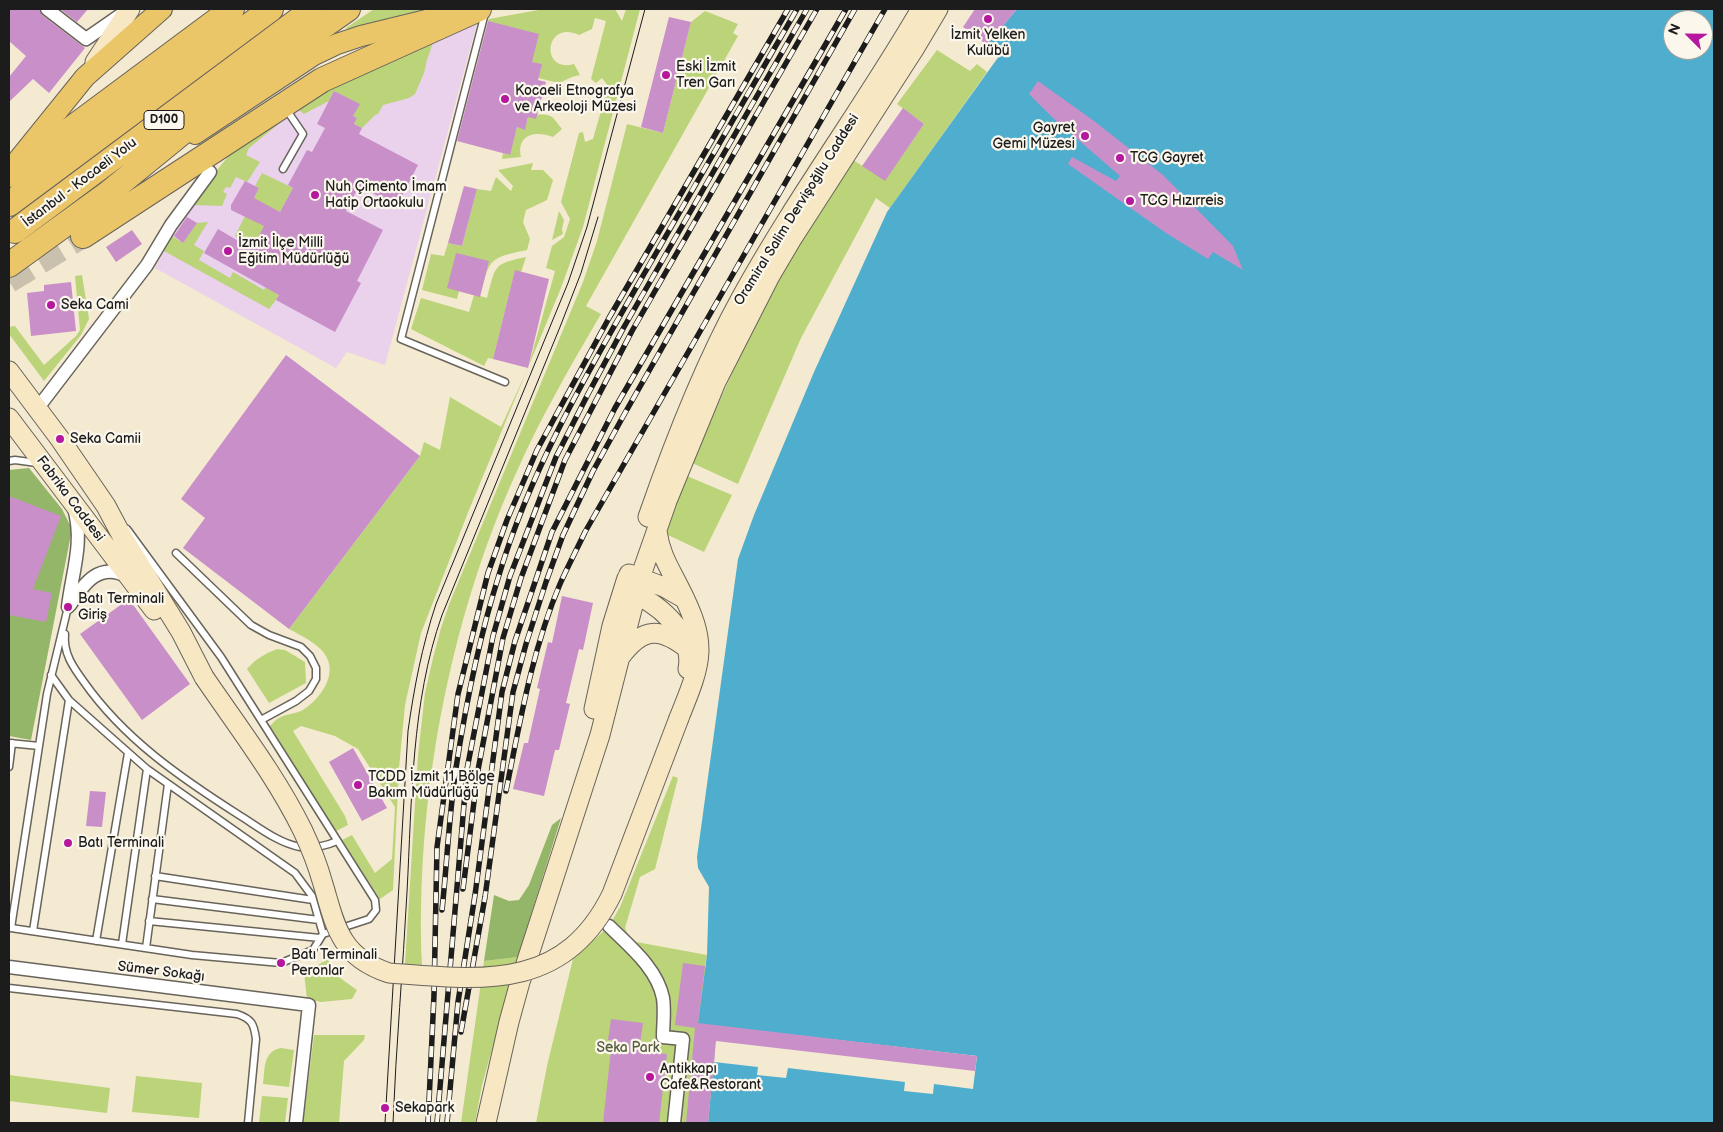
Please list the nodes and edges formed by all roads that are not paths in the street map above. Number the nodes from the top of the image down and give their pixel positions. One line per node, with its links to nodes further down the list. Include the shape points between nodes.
1 (47, 9): 2 (street, via 86,39)
2 (130, 9): 13 (main road)
3 (162, 9): 13 (main road)
4 (232, 9): 17 (highway)
5 (271, 9): 19 (highway, D100)
6 (313, 9): 20 (highway, İstanbul - Kocaeli Yolu / D100)
7 (348, 9): 18 (highway, via 248,79)
8 (473, 9): 18 (main road, via 361,36 314,55)
9 (479, 9): 14 (highway, via 322,80)
10 (486, 9): 24 (lane, via 401,339)
11 (921, 9): 34 (main road, Oramiral Salim Dervişoğllu Caddesi, via 740,299 691,404 656,494)
12 (938, 9): 31 (main road, Oramiral Salim Dervişoğllu Caddesi, via 770,276 716,382)
13 (86, 77): 17 (main road)
14 (283, 106): 15 (lane, via 303,134); 21 (highway)
15 (283, 169)
16 (210, 172): 25 (street, via 171,225 147,265)
17 (9, 173)
18 (107, 194): 22 (highway)
19 (9, 204)
20 (15, 231)
21 (83, 236)
22 (12, 260)
23 (10, 376): 25 (main road)
24 (505, 382)
25 (37, 409): 30 (main road)
26 (9, 418): 28 (main road, Fabrika Caddesi)
27 (9, 461): 28 (lane)
28 (43, 464): 29 (main road, Fabrika Caddesi)
29 (72, 503): 33 (main road, Fabrika Caddesi); 36 (street, via 79,542)
30 (106, 506): 40 (main road); 43 (lane, via 136,539 221,657)
31 (657, 530): 34 (main road, Oramiral Salim Dervişoğllu Caddesi); 35 (main road, via 659,547)
32 (176, 552): 43 (lane, via 251,625 302,647 310,656 316,668 316,679 309,691)
33 (132, 579): 36 (street, via 119,572 100,574 84,585); 40 (main road, Fabrika Caddesi)
34 (632, 584): 35 (main road, via 664,586); 37 (main road, via 675,624); 38 (main road); 50 (main road, Oramiral Salim Dervişoğllu Caddesi, via 612,626)
35 (685, 599): 42 (main road, via 699,634 699,658)
36 (68, 607): 39 (lane); 51 (lane, via 64,640 71,664 93,695 144,749 281,840 300,847 329,845)
37 (688, 650): 38 (main road, via 665,635 652,633 631,643); 42 (main road, via 689,662)
38 (620, 657): 50 (main road, via 600,735)
39 (51, 675): 41 (lane); 45 (lane)
40 (204, 677): 42 (main road, bridge, via 262,762 303,831 345,943 364,962 390,973 476,979 510,976 569,950 593,927 612,894)
41 (69, 700): 46 (lane); 59 (lane)
42 (679, 718)
43 (261, 720): 51 (lane)
44 (10, 743): 45 (lane); 47 (lane)
45 (39, 746): 58 (lane)
46 (128, 753): 48 (lane); 61 (lane)
47 (9, 767)
48 (147, 770): 49 (lane); 62 (lane)
49 (168, 784): 52 (lane); 54 (lane, via 295,874)
50 (571, 820): 68 (main road, via 520,982)
51 (337, 841): 60 (lane, via 375,900 376,910 369,919)
52 (156, 876): 53 (lane); 54 (lane)
53 (152, 899): 55 (lane); 56 (lane)
54 (313, 900): 55 (lane)
55 (319, 920): 60 (lane)
56 (149, 922): 60 (lane); 63 (lane)
57 (609, 926): 69 (street, via 644,962 659,986 664,1009 663,1037 683,1038)
58 (10, 927): 59 (lane)
59 (33, 931): 61 (lane)
60 (322, 936): 63 (lane, via 314,950 281,963)
61 (96, 940): 62 (lane)
62 (122, 944): 63 (lane)
63 (146, 948)
64 (9, 967): 67 (street, Sümer Sokağı, via 309,1006)
65 (9, 988): 66 (lane, via 237,1014 248,1018 255,1026 256,1039)
66 (248, 1123)
67 (296, 1123)
68 (486, 1123)
69 (674, 1123)

